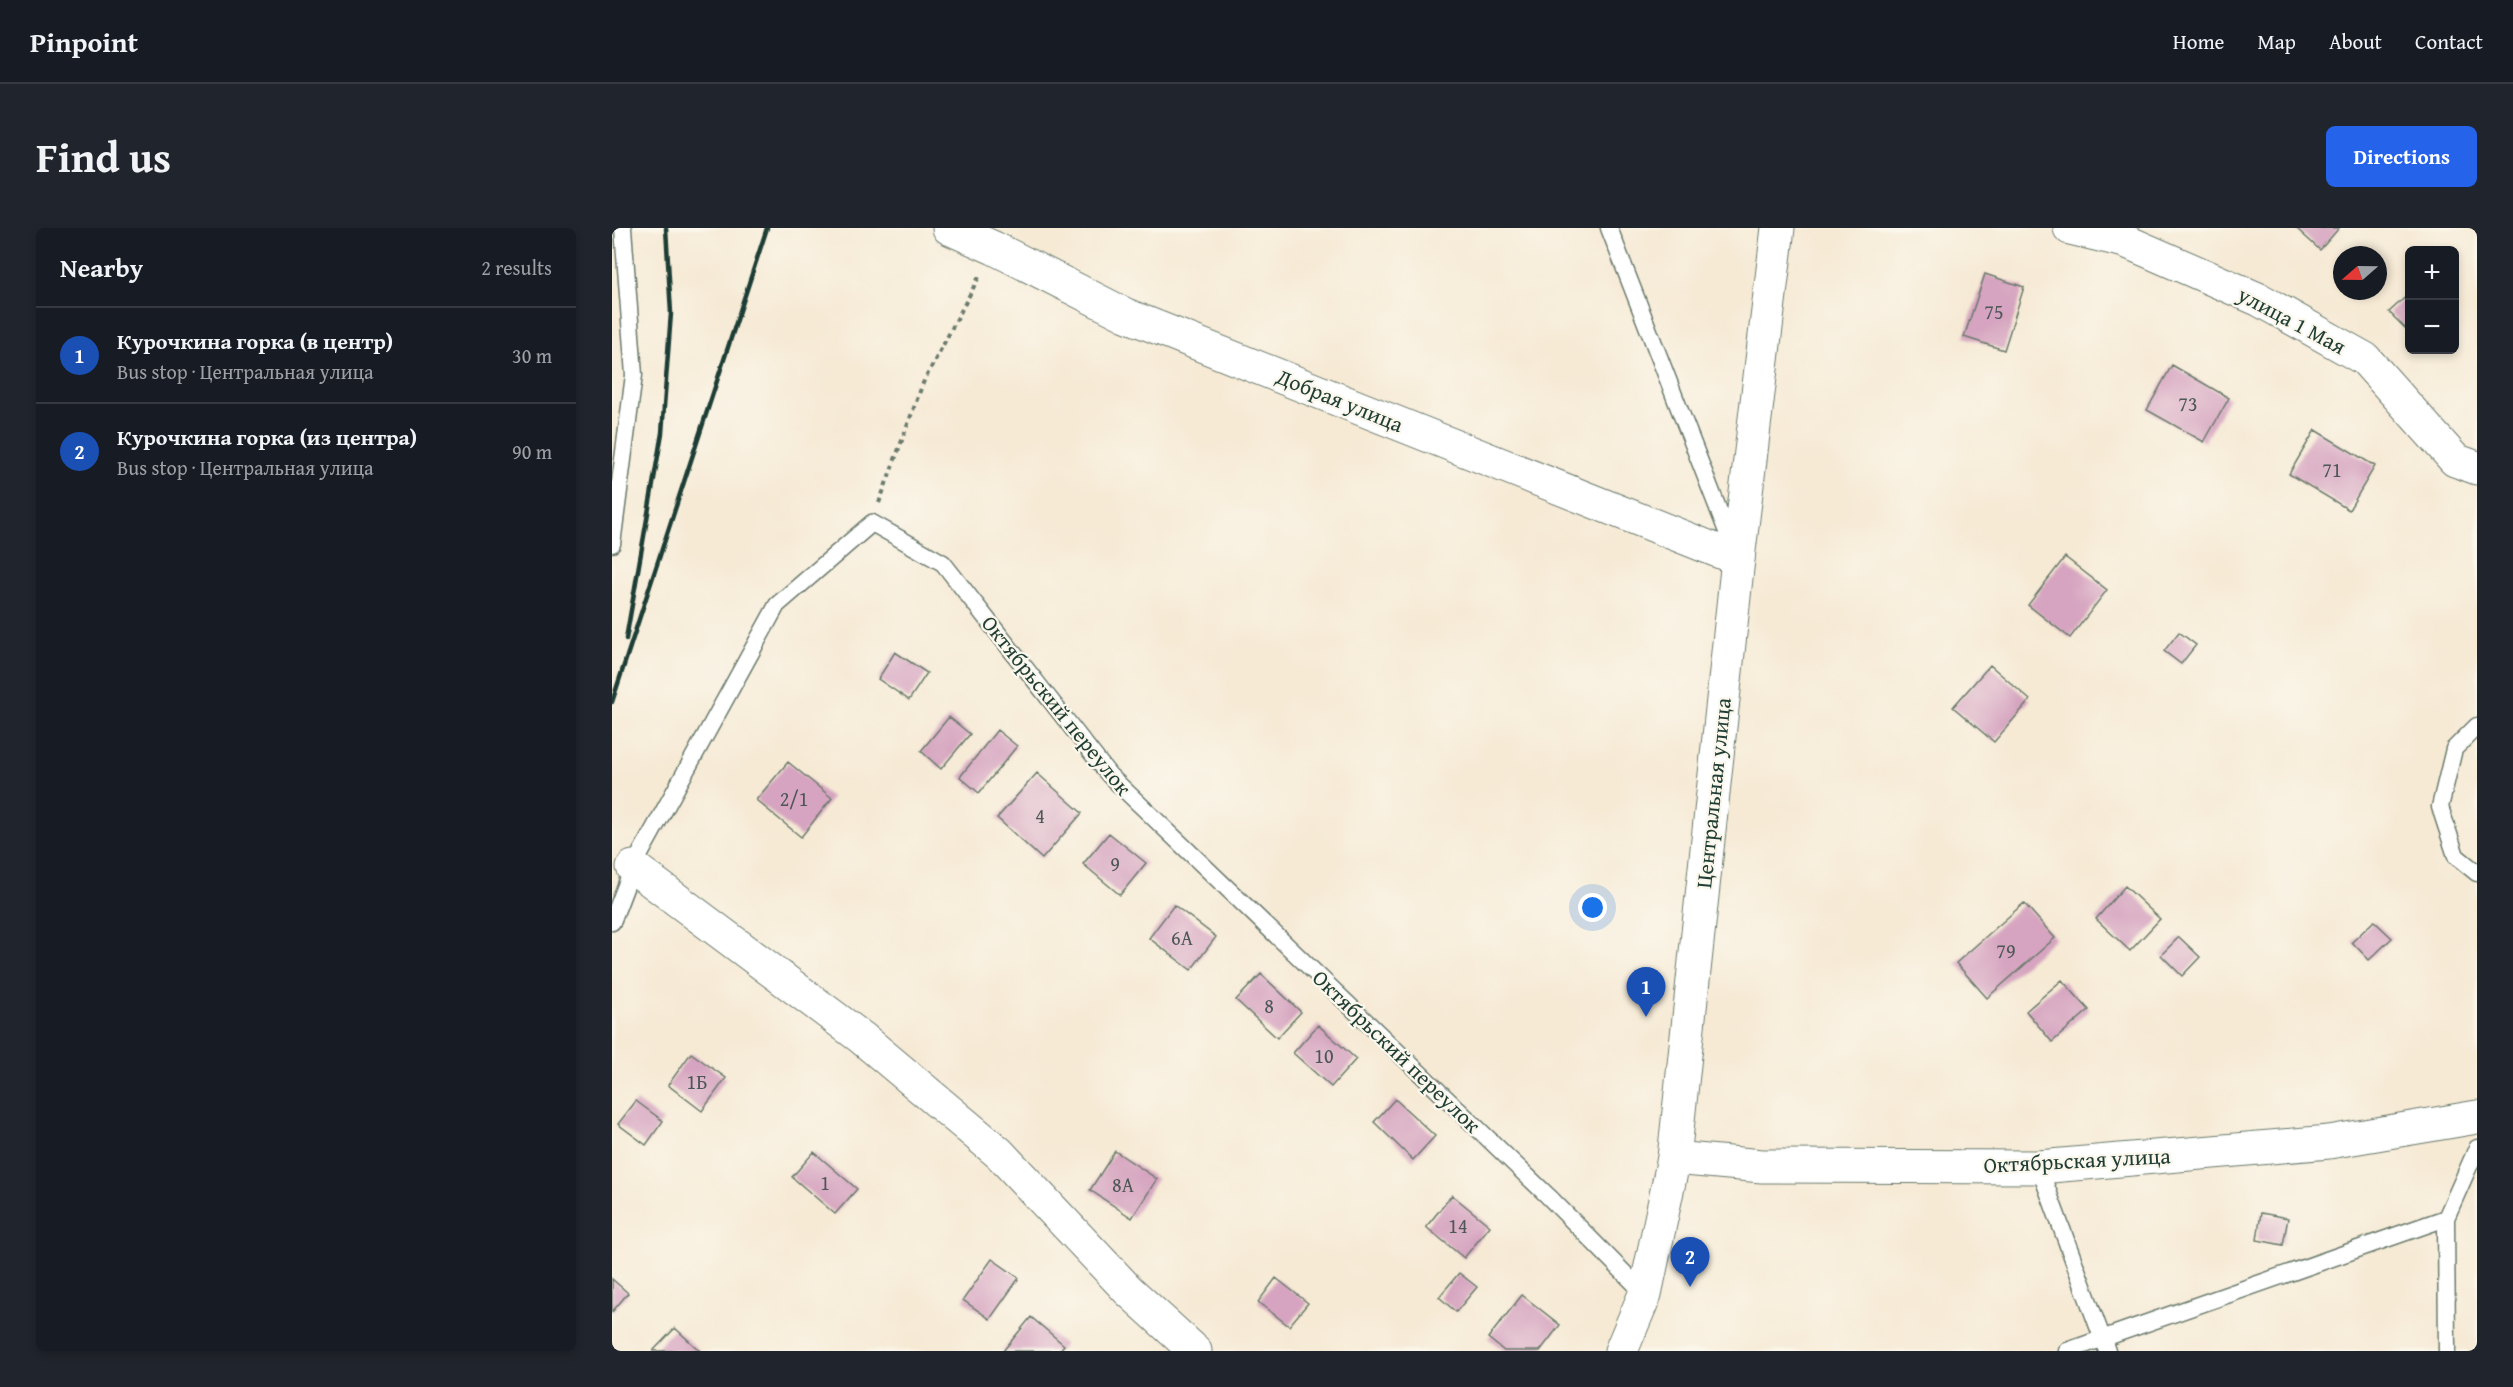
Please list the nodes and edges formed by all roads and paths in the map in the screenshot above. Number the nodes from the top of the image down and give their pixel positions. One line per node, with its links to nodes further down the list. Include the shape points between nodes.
1 (623, 228): 9 (lane, via 634,375)
2 (949, 228): 6 (street, Добрая улица)
3 (1609, 228): 10 (lane)
4 (1778, 228): 10 (street, Центральная улица)
5 (2070, 228): 7 (street, улица 1 Мая, via 2125,241 2260,300 2365,358 2455,460)
6 (994, 248): 8 (path, via 923,383); 10 (street, Добрая улица, via 1126,315)
7 (2477, 468)
8 (872, 523): 12 (lane, via 777,605); 20 (lane, Октябрьский переулок, via 943,563 1108,775)
9 (612, 544)
10 (1738, 559): 17 (street, Центральная улица)
11 (2477, 726): 13 (lane, via 2454,749 2440,807 2456,856)
12 (633, 867): 14 (lane); 22 (street, via 862,1038 999,1153 1128,1290)
13 (2477, 873)
14 (612, 922)
15 (2477, 1117): 18 (street, Октябрьская улица, via 2329,1142)
16 (2477, 1148): 19 (lane)
17 (1674, 1158): 18 (street, Октябрьская улица, via 1762,1166); 20 (street, Центральная улица)
18 (2039, 1167): 21 (lane)
19 (2446, 1218): 21 (lane); 25 (lane)
20 (1645, 1293): 23 (street, Центральная улица)
21 (2105, 1345): 24 (lane)
22 (1195, 1351)
23 (1621, 1351)
24 (2067, 1351)
25 (2446, 1351)

